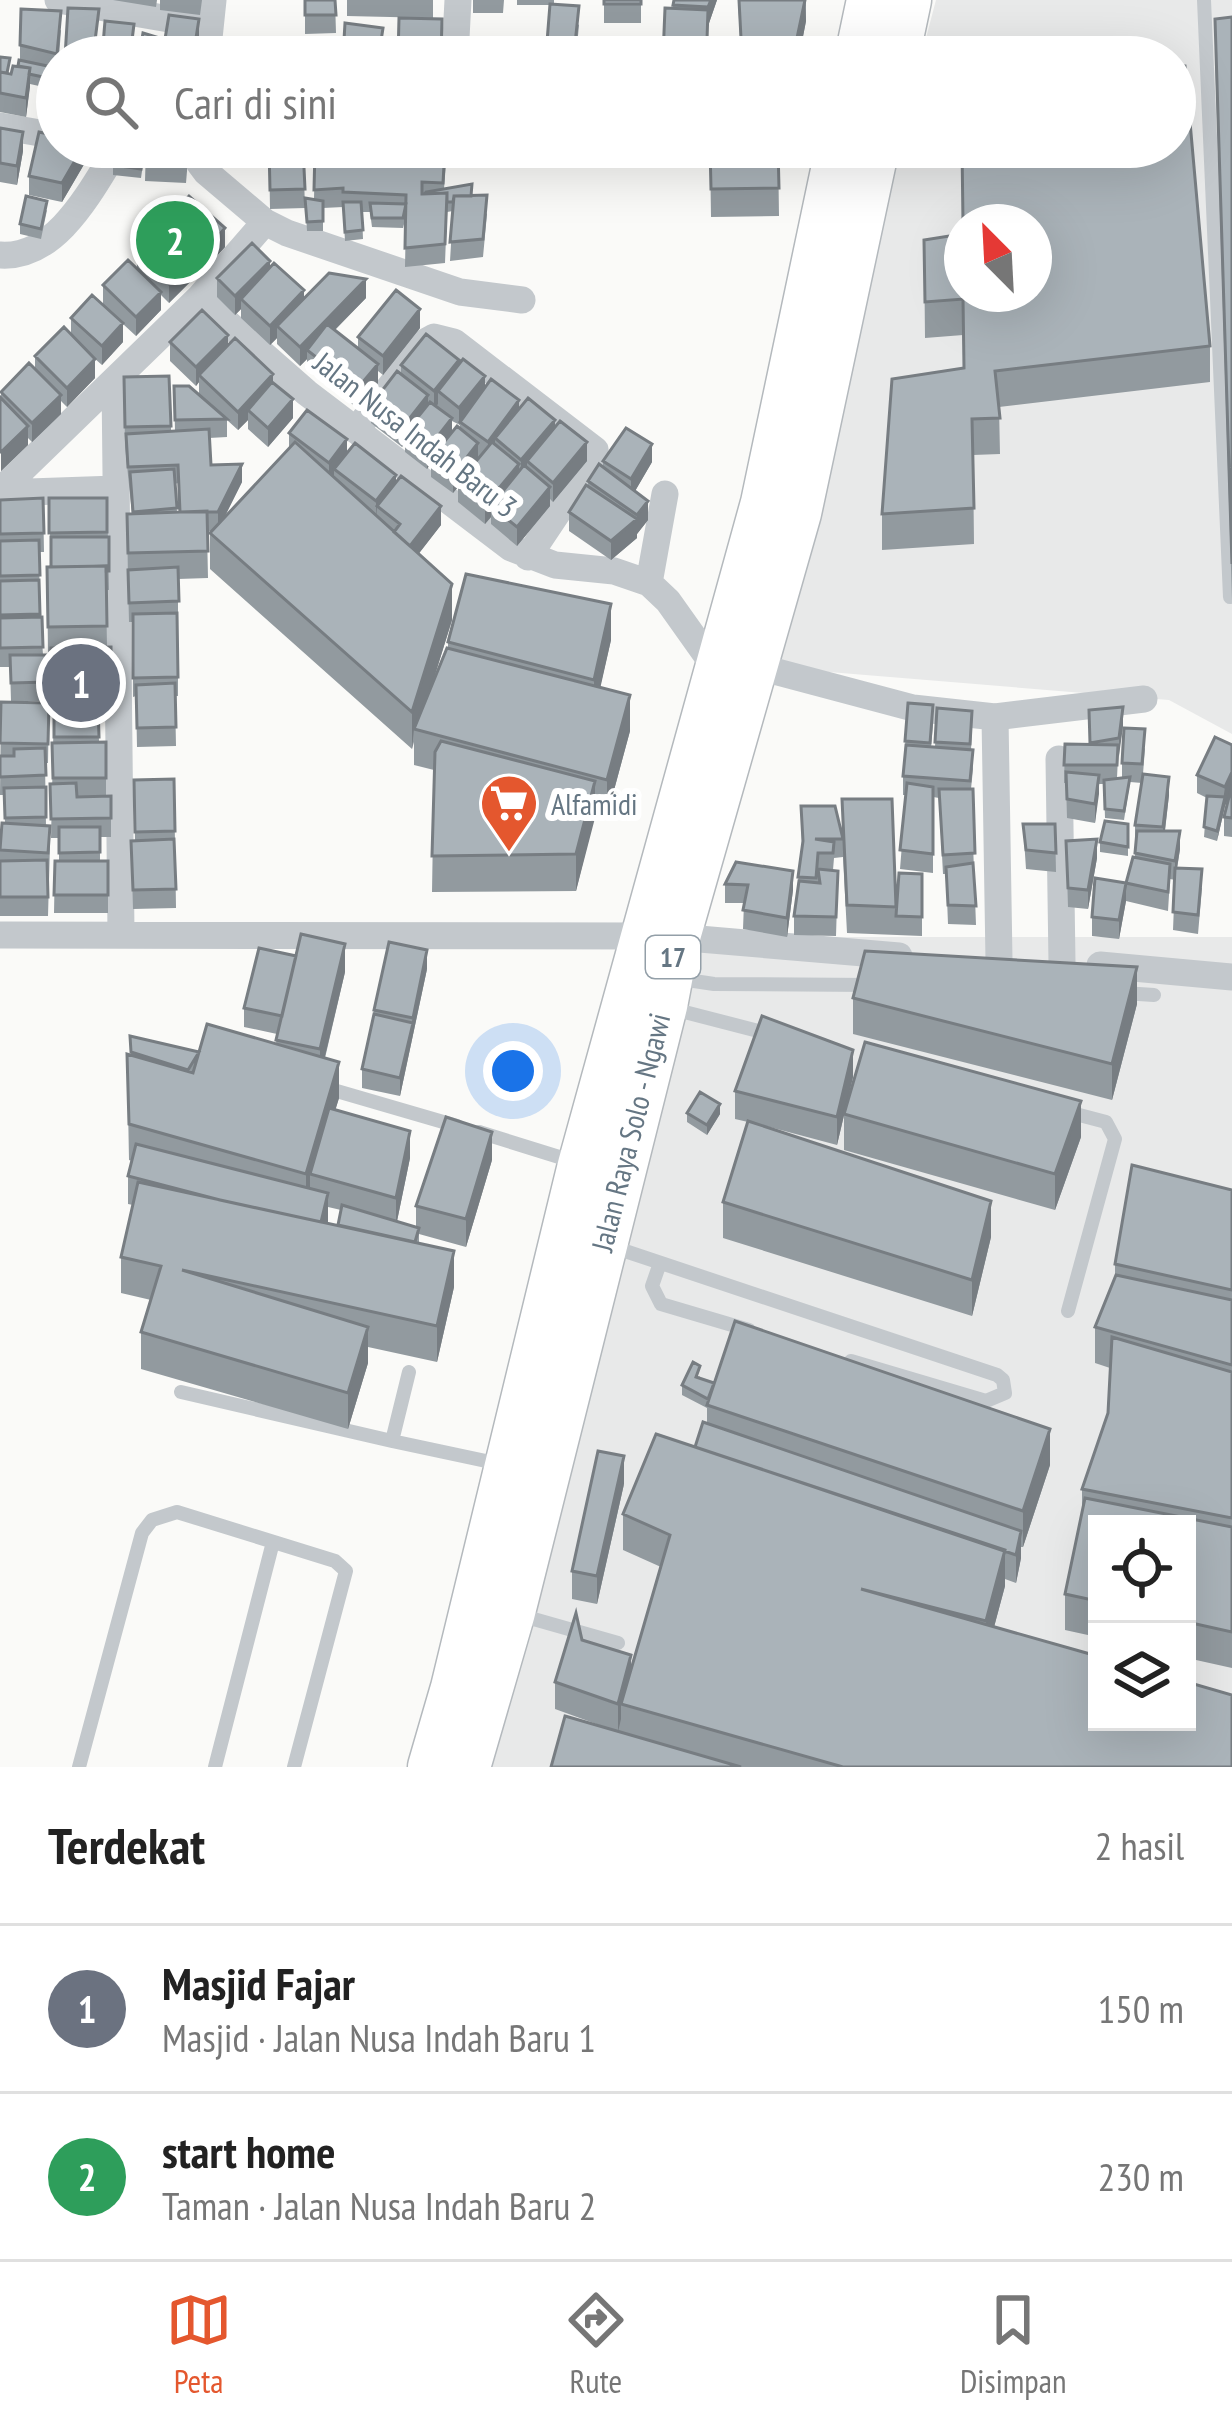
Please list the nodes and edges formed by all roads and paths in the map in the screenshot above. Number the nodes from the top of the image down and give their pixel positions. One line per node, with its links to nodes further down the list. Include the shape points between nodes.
1 (58, 0): 6 (street)
2 (458, 0): 7 (street)
3 (871, 0): 8 (highway)
4 (907, 0): 9 (highway)
5 (1204, 0): 27 (lane)
6 (211, 13)
7 (456, 36)
8 (863, 36)
9 (899, 36)
10 (0, 125): 11 (street)
11 (36, 132)
12 (103, 168): 17 (street, via 44,245)
13 (203, 168): 16 (street)
14 (836, 168): 28 (highway, Jalan Raya Solo - Ngawi / 17)
15 (871, 168): 28 (highway, Jalan Raya Solo - Ngawi / 17, via 797,513)
16 (259, 230): 18 (street); 19 (street, via 460,292)
17 (0, 255)
18 (200, 298): 20 (street); 21 (street, Jalan Nusa Indah Baru 3)
19 (522, 300)
20 (115, 382): 22 (street); 23 (street)
21 (356, 430): 25 (street, Jalan Nusa Indah Baru 3); 25 (street, via 425,342 454,342 595,450)
22 (116, 489): 23 (street); 32 (street, via 110,706)
23 (0, 492)
24 (664, 494): 26 (street)
25 (528, 557): 26 (street, Jalan Nusa Indah Baru 3)
26 (649, 583): 28 (street)
27 (1231, 597)
28 (736, 668): 30 (street, via 913,708); 36 (highway, Jalan Raya Solo - Ngawi / 17)
29 (1144, 699): 30 (street)
30 (994, 717): 35 (street)
31 (1059, 759): 35 (street)
32 (121, 933): 33 (street); 36 (street)
33 (0, 935)
34 (917, 957): 36 (street)
35 (1020, 961): 37 (street)
36 (663, 964): 38 (lane, via 714,983); 41 (lane); 44 (highway, Jalan Raya Solo - Ngawi / 17); 45 (highway, Jalan Raya Solo - Ngawi / 17)
37 (1232, 977)
38 (884, 985)
39 (1109, 992): 40 (lane)
40 (1154, 995)
41 (797, 1042)
42 (316, 1085): 44 (lane)
43 (1062, 1111): 47 (lane, via 1106,1122 1114,1138)
44 (582, 1165): 53 (highway, Jalan Raya Solo - Ngawi / 17)
45 (602, 1243): 46 (lane); 55 (highway, Jalan Raya Solo - Ngawi / 17)
46 (660, 1263): 48 (lane, via 652,1286 661,1304); 49 (lane, via 997,1375 1005,1393 986,1401)
47 (1068, 1311)
48 (770, 1336)
49 (835, 1356)
50 (409, 1372): 52 (lane)
51 (181, 1392): 52 (lane)
52 (392, 1441): 53 (lane)
53 (510, 1466): 60 (highway, Jalan Raya Solo - Ngawi / 17)
54 (273, 1542): 57 (lane, via 177,1512 147,1523); 58 (lane); 59 (lane, via 346,1570)
55 (511, 1612): 56 (lane); 61 (highway, Jalan Raya Solo - Ngawi / 17)
56 (618, 1643)
57 (79, 1767)
58 (215, 1767)
59 (294, 1767)
60 (432, 1767)
61 (466, 1767)

